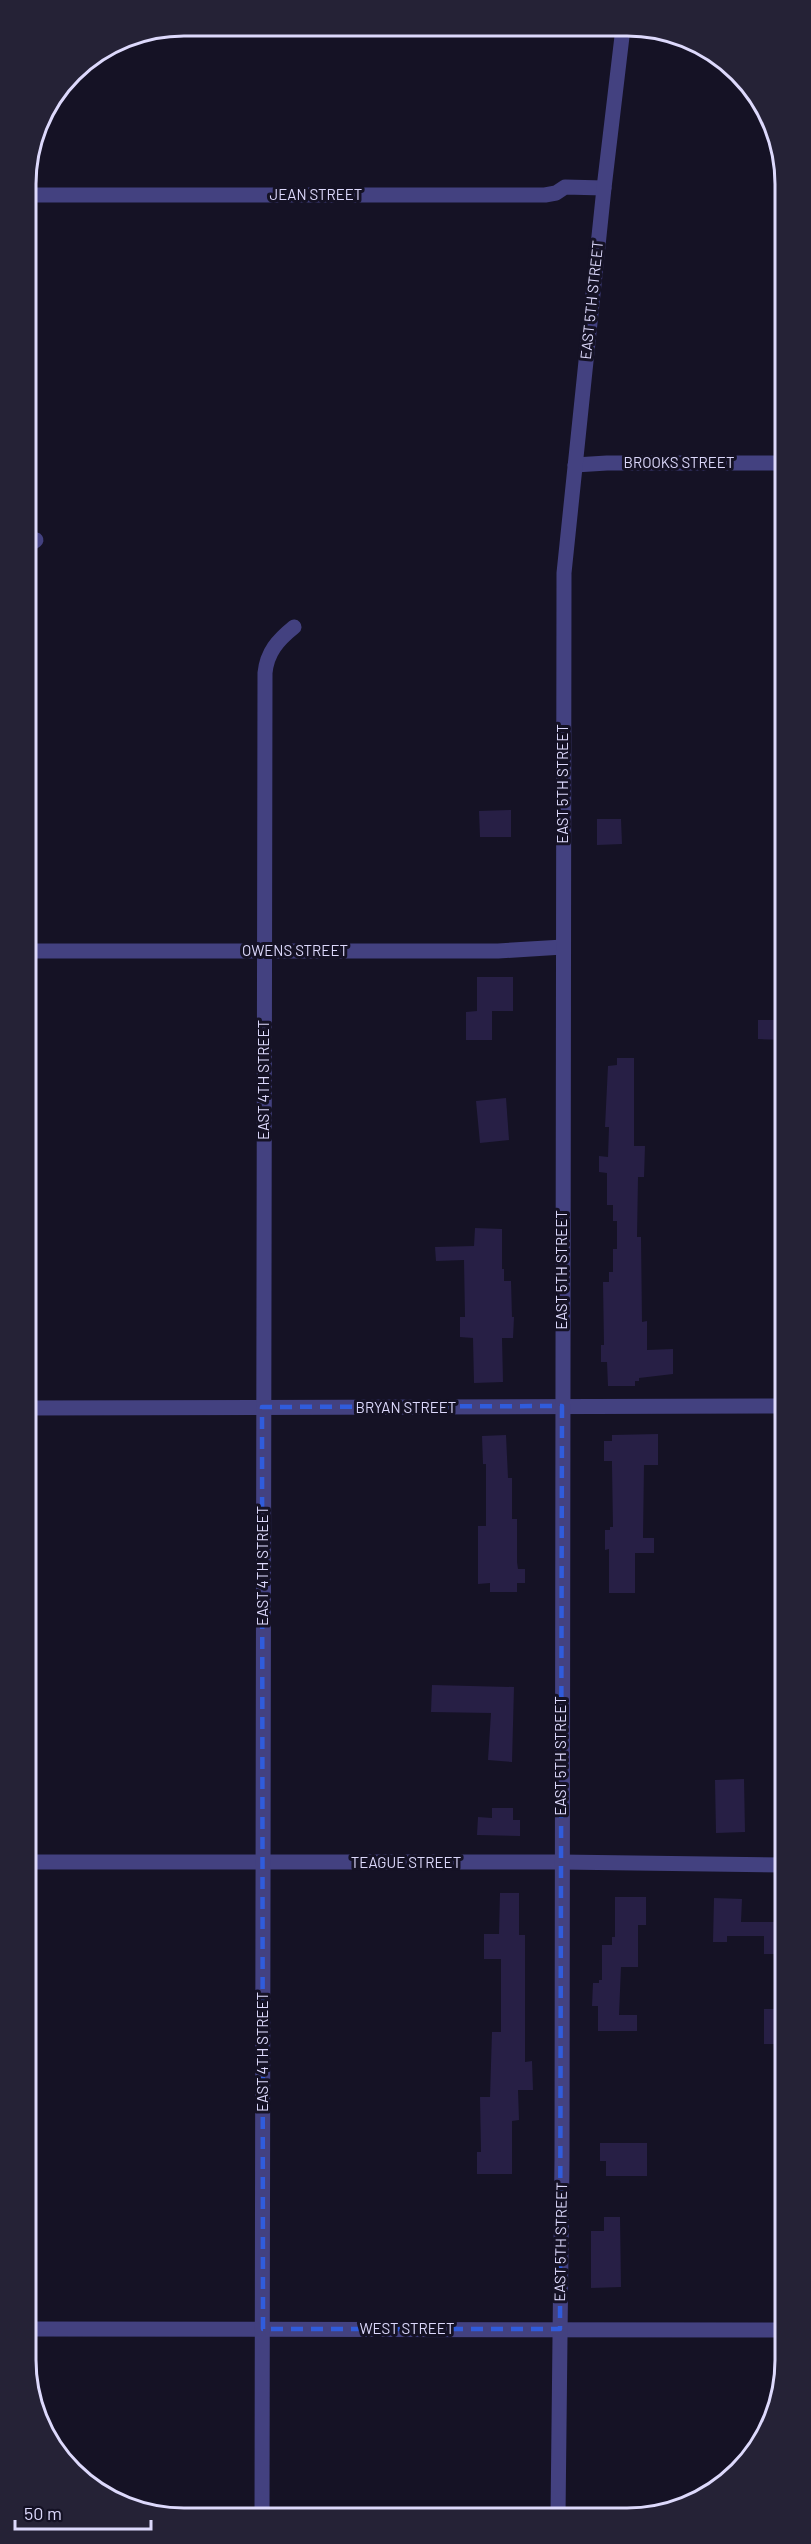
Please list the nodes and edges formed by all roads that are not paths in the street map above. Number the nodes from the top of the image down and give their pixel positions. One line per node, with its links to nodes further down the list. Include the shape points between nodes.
1 (622, 36): 2 (street, EAST 5TH STREET)
2 (604, 188): 3 (street, JEAN STREET, via 565,187 545,195); 5 (street, EAST 5TH STREET)
3 (36, 195)
4 (775, 462): 5 (street, BROOKS STREET)
5 (575, 465): 7 (street, EAST 5TH STREET, via 564,573)
6 (294, 627): 9 (street, EAST 4TH STREET, via 276,642 265,673)
7 (563, 947): 9 (street, OWENS STREET, via 498,951); 10 (street, EAST 5TH STREET)
8 (36, 951): 9 (street, OWENS STREET)
9 (264, 951): 12 (street, EAST 4TH STREET)
10 (562, 1406): 11 (street, BRYAN STREET); 12 (street, BRYAN STREET); 16 (street, EAST 5TH STREET)
11 (775, 1406)
12 (262, 1407): 13 (street, BRYAN STREET); 15 (street, EAST 4TH STREET)
13 (36, 1408)
14 (36, 1862): 15 (street, TEAGUE STREET)
15 (263, 1862): 16 (street, TEAGUE STREET); 19 (street, EAST 4TH STREET)
16 (561, 1862): 17 (street, TEAGUE STREET); 20 (street, EAST 5TH STREET)
17 (775, 1865)
18 (36, 2329): 19 (street, WEST STREET)
19 (263, 2329): 20 (street, WEST STREET); 22 (street, EAST 4TH STREET)
20 (560, 2329): 21 (street, WEST STREET); 23 (street, EAST 5TH STREET)
21 (775, 2330)
22 (262, 2508)
23 (558, 2508)

